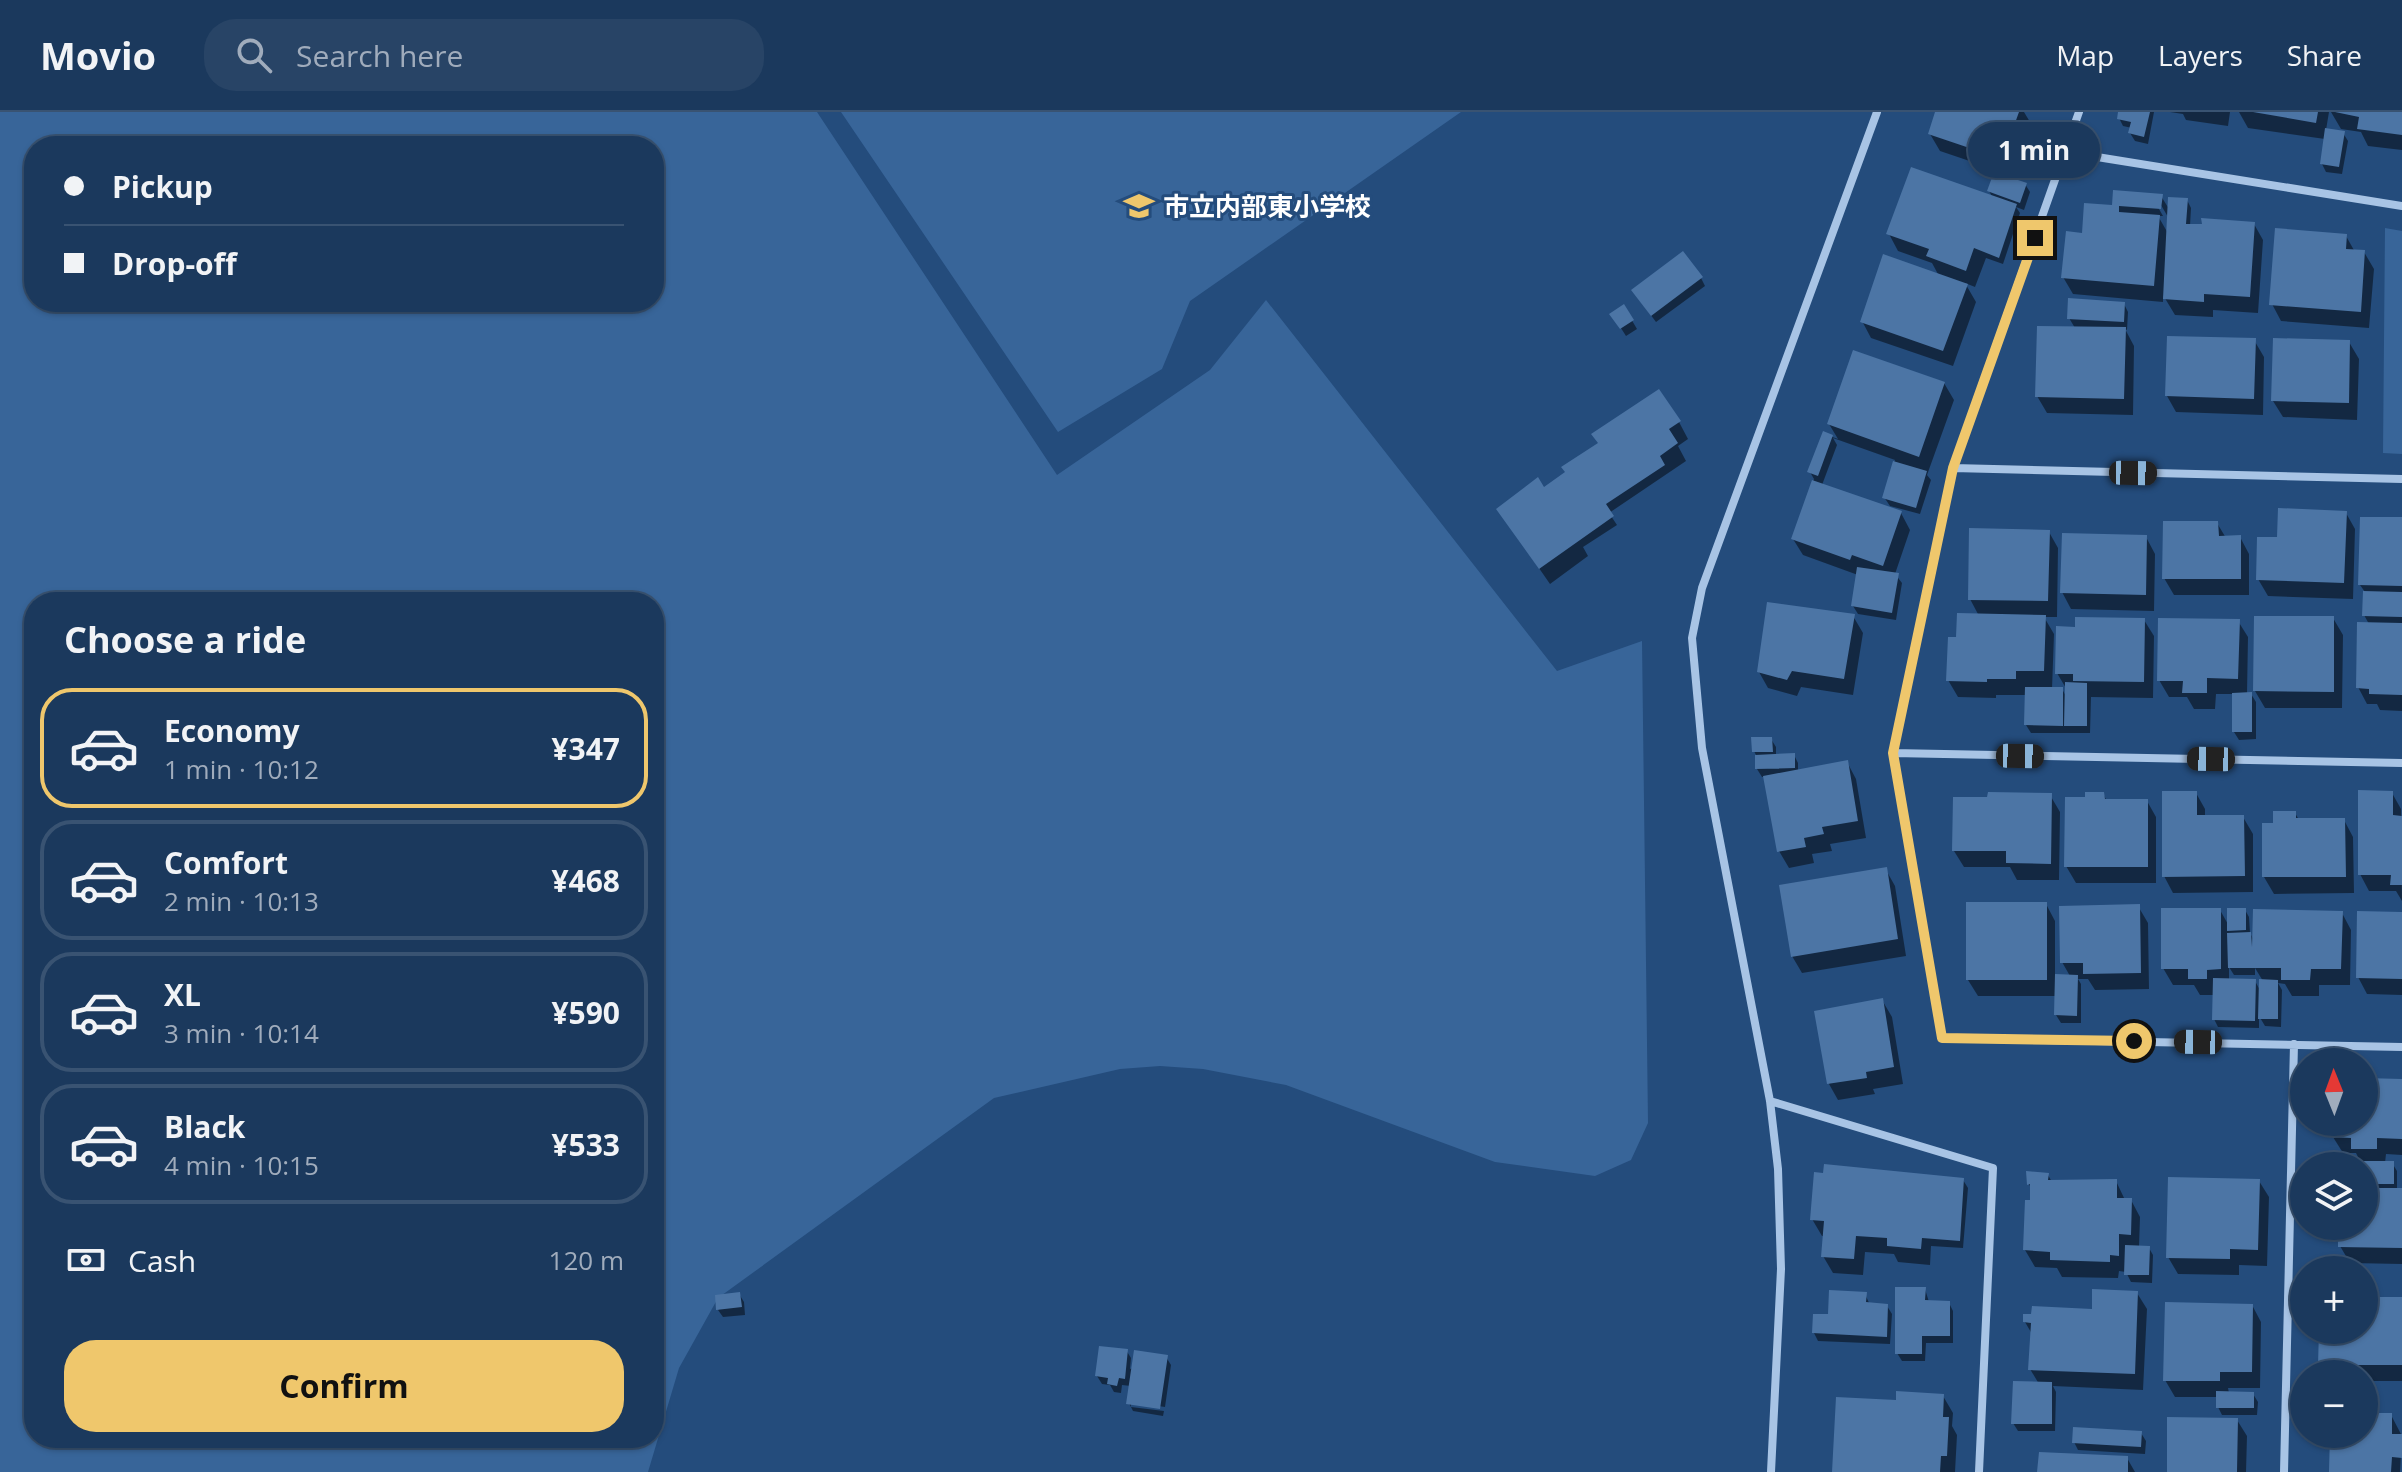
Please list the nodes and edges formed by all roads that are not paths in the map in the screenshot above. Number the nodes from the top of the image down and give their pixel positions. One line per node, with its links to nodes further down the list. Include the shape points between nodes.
1 (1877, 112): 11 (street, via 1702,588 1692,638 1702,748)
2 (2079, 112): 3 (street)
3 (2066, 152): 4 (street); 5 (street)
4 (2402, 206)
5 (1953, 468): 6 (street); 7 (street)
6 (2402, 479)
7 (1893, 753): 8 (street); 9 (street, via 1942,1038)
8 (2402, 763)
9 (2294, 1044): 10 (street); 14 (street)
10 (2402, 1047)
11 (1770, 1101): 12 (street, via 1781,1269); 13 (street, via 1993,1168)
12 (1771, 1472)
13 (1979, 1472)
14 (2284, 1472)

